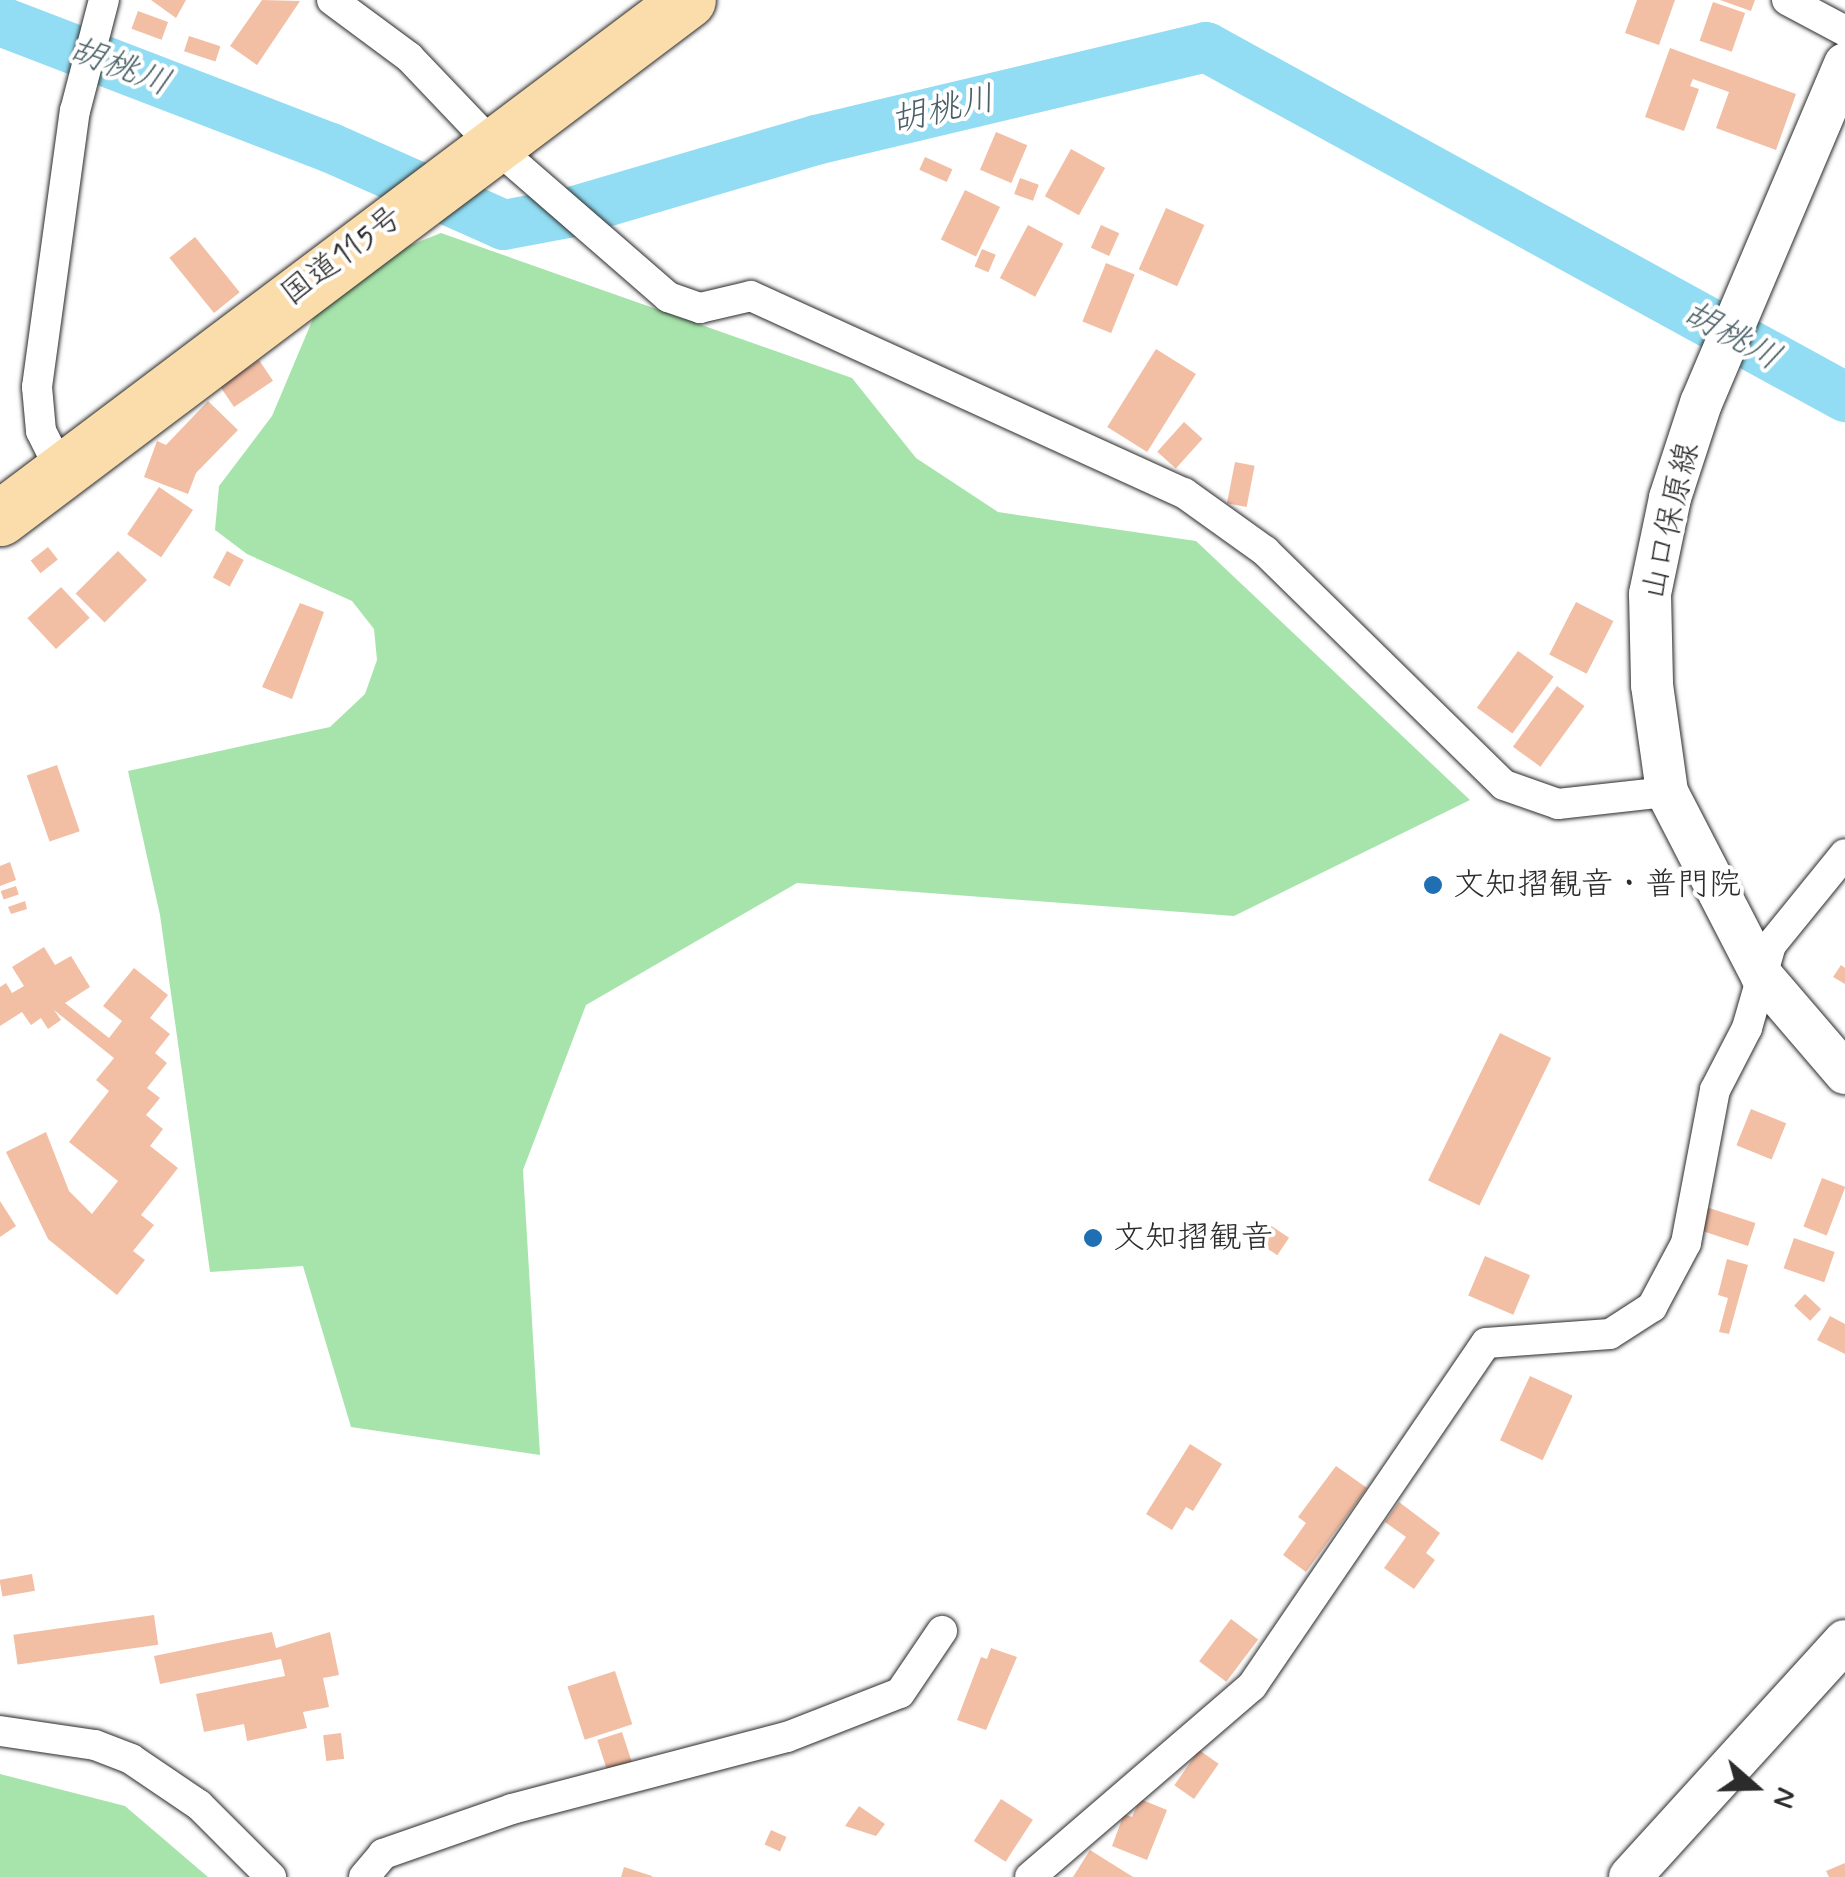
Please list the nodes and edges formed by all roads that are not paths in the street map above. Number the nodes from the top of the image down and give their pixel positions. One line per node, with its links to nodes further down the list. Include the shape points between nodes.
1 (104, 0): 8 (street, via 75,111 38,387 42,431)
2 (332, 0): 7 (street, via 409,56)
3 (688, 0): 7 (highway, 国道115号)
4 (1788, 0): 5 (street)
5 (1845, 31)
6 (1845, 64): 10 (main road, 山口保原線, via 1700,403 1670,498 1650,594 1652,685)
7 (491, 143): 8 (highway, 国道115号); 10 (street, via 668,297 700,308 752,296 1184,493 1265,552 1504,786 1558,804)
8 (60, 469): 9 (highway, 国道115号)
9 (0, 518)
10 (1667, 792): 12 (main road, 山口保原線)
11 (1845, 854): 12 (street, via 1781,928)
12 (1762, 976): 13 (main road, 山口保原線); 19 (street, via 1716,1090 1686,1243 1652,1307 1610,1334 1486,1344 1252,1686)
13 (1845, 1073)
14 (942, 1630): 18 (street, via 900,1693 787,1736 512,1809 384,1854)
15 (1845, 1641): 20 (main road)
16 (0, 1731): 17 (street, via 95,1746 131,1759 198,1805)
17 (271, 1877)
18 (364, 1877)
19 (1030, 1877)
20 (1630, 1877)

